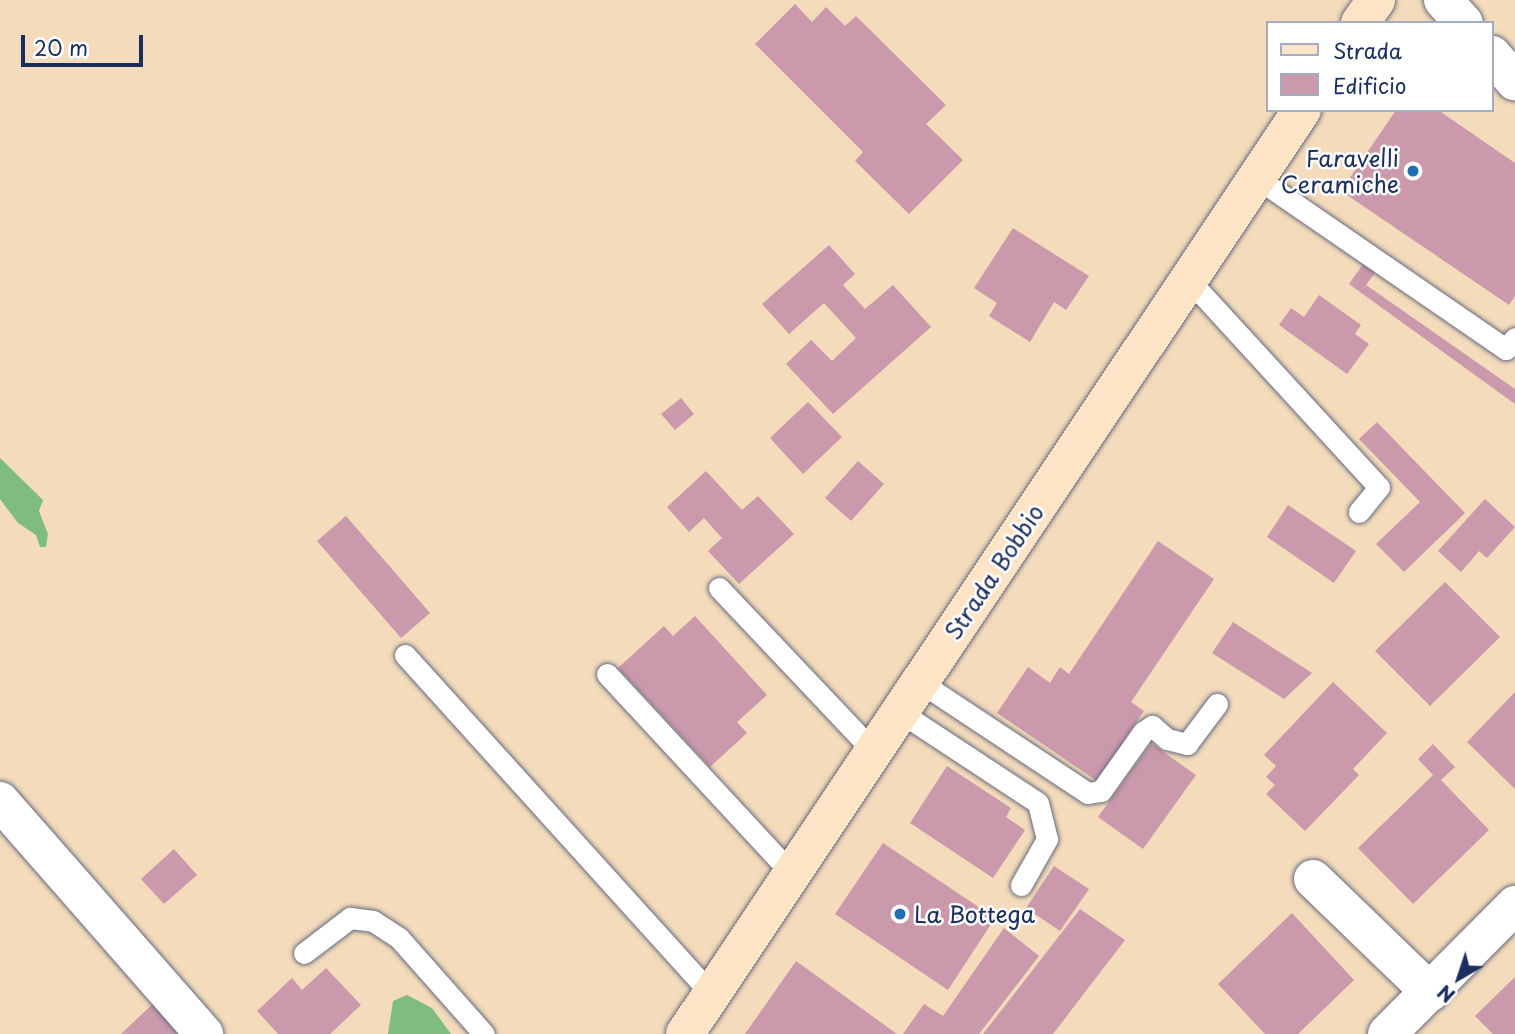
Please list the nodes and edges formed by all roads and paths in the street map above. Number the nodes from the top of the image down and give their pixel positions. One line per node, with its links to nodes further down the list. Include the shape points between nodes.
1 (1376, 0): 3 (main road)
2 (1443, 0): 4 (street)
3 (1361, 21)
4 (1462, 21)
5 (1494, 57): 6 (street)
6 (1515, 80)
7 (1301, 112): 8 (main road, Strada Bobbio)
8 (1257, 178): 9 (main road, Strada Bobbio); 10 (lane, via 1506,349)
9 (1189, 280): 11 (lane, via 1379,487); 15 (main road, Strada Bobbio)
10 (1515, 338)
11 (1359, 512)
12 (719, 588): 17 (lane)
13 (405, 655): 25 (lane)
14 (607, 674): 19 (lane)
15 (911, 697): 16 (lane, via 1088,793 1101,791 1143,732 1152,726 1167,739 1186,744); 17 (main road, Strada Bobbio); 21 (lane, via 1038,803 1047,839)
16 (1217, 704)
17 (874, 752): 19 (main road, Strada Bobbio)
18 (0, 801): 26 (street)
19 (792, 874): 25 (main road, Strada Bobbio)
20 (1313, 879): 24 (street)
21 (1021, 885)
22 (1515, 905): 24 (street)
23 (304, 953): 27 (lane, via 350,918 373,921 399,938)
24 (1430, 992): 29 (street)
25 (711, 994): 28 (main road, Strada Bobbio)
26 (204, 1034)
27 (484, 1034)
28 (685, 1034)
29 (1387, 1034)

